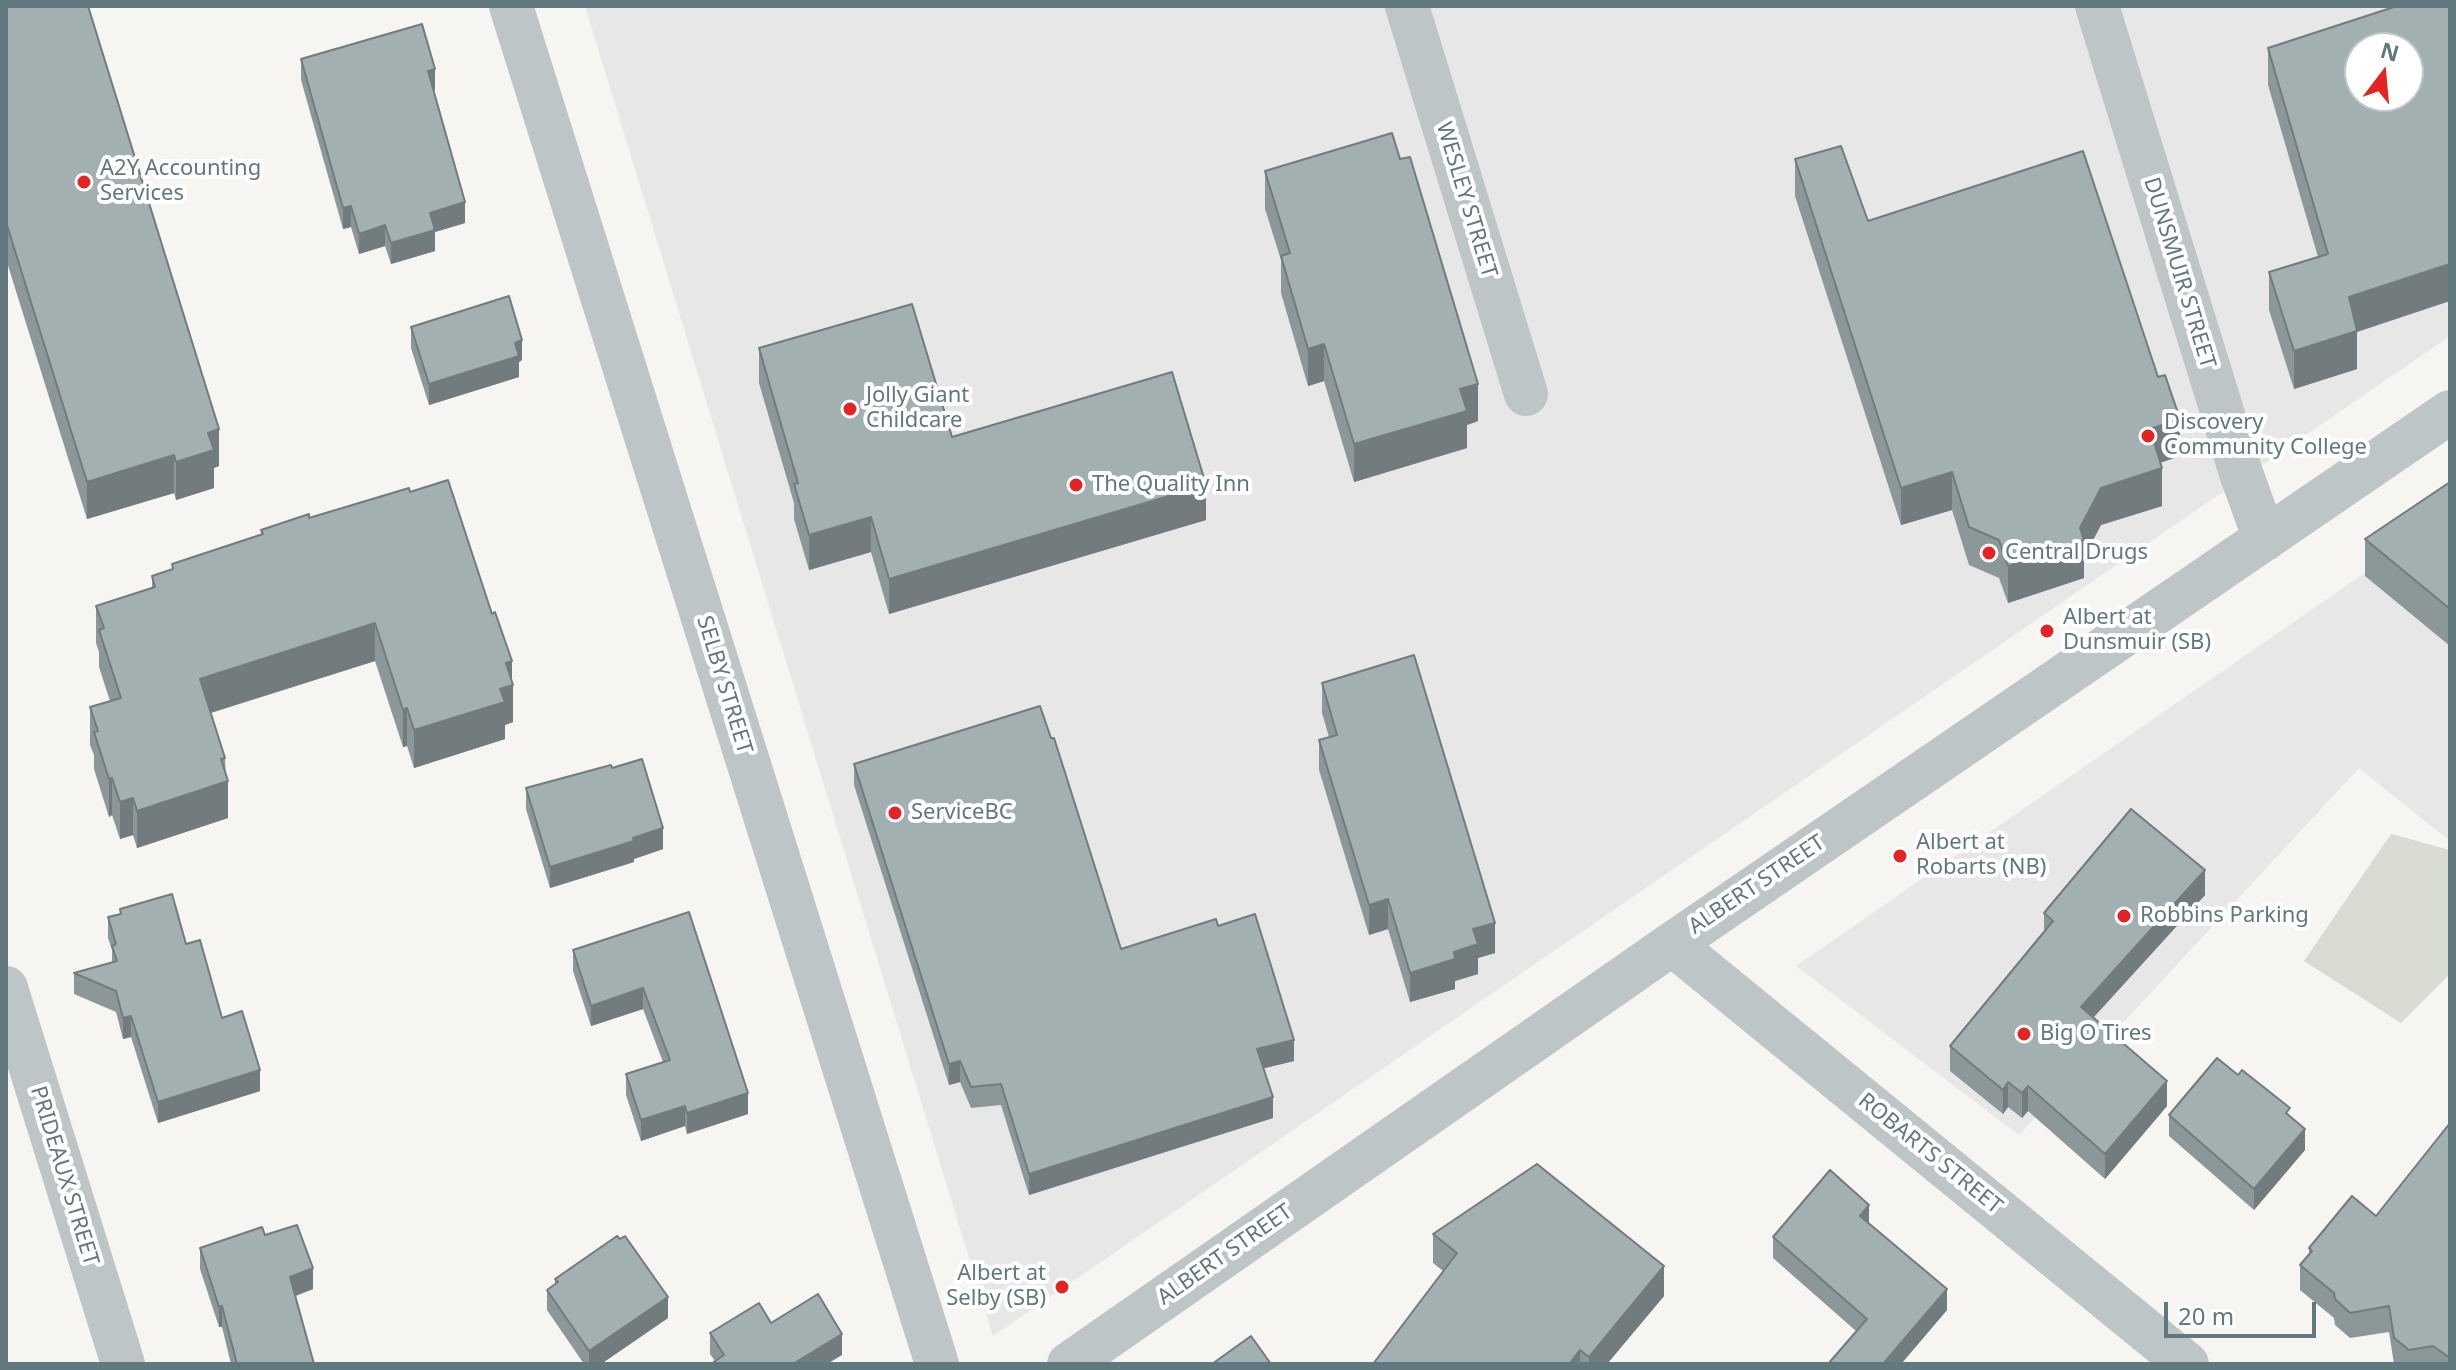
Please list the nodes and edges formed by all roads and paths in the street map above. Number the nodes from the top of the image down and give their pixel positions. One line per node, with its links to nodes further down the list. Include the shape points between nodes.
1 (511, 6): 10 (street, SELBY STREET)
2 (1407, 6): 4 (street, WESLEY STREET)
3 (2097, 6): 6 (street, DUNSMUIR STREET)
4 (1526, 394)
5 (2450, 412): 6 (street, ALBERT STREET)
6 (2265, 539): 7 (street, ALBERT STREET)
7 (1672, 944): 11 (street, ALBERT STREET); 12 (street, ROBARTS STREET)
8 (6, 988): 9 (street, PRIDEAUX STREET)
9 (123, 1364)
10 (937, 1364)
11 (1069, 1364)
12 (2187, 1364)

